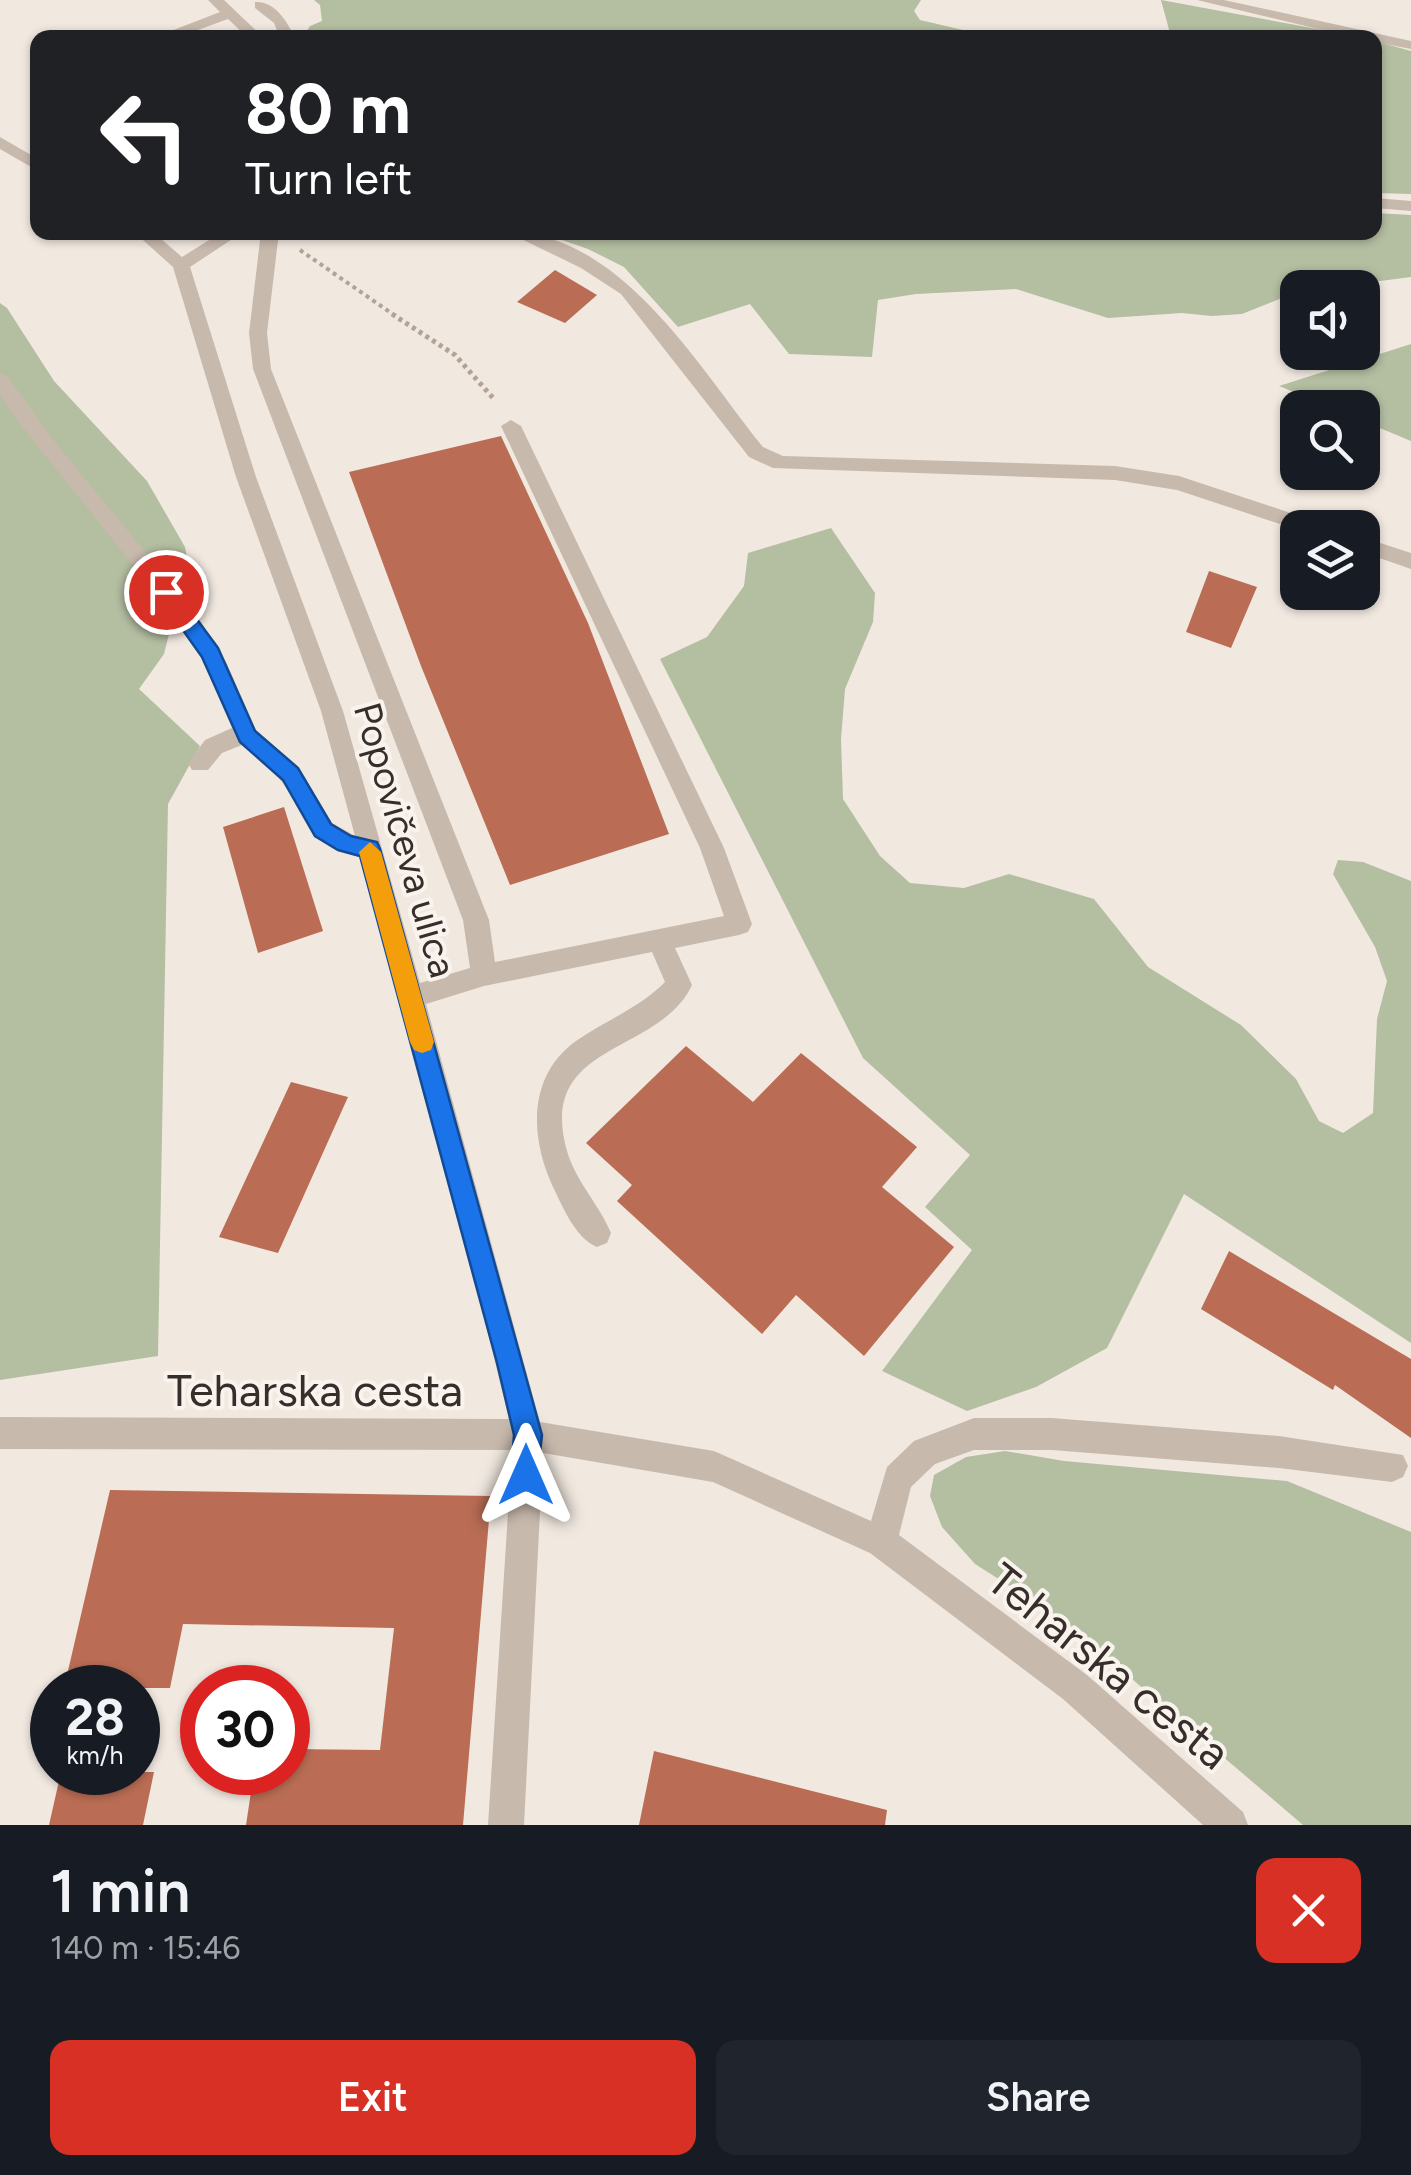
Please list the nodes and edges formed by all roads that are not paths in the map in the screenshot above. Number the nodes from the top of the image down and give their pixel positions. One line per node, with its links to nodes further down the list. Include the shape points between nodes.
1 (215, 0): 4 (street)
2 (1204, 0): 8 (street)
3 (260, 6): 7 (street)
4 (230, 13): 5 (street); 6 (street)
5 (182, 30)
6 (248, 30)
7 (284, 30)
8 (1345, 30)
9 (1382, 38): 10 (street)
10 (1411, 44)
11 (0, 142): 12 (street)
12 (30, 161)
13 (1382, 204): 14 (street)
14 (1411, 206)
15 (151, 240): 19 (street)
16 (222, 240): 19 (street)
17 (269, 240): 29 (street, via 258,333 262,369 476,920)
18 (535, 240): 22 (street, via 627,290 756,452 780,462 1115,473 1179,483)
19 (181, 265): 27 (street, Popovičeva ulica, via 246,476 332,711)
20 (0, 380): 25 (street, via 56,462 211,654)
21 (511, 426): 28 (street, via 734,903 739,924)
22 (1280, 517)
23 (1380, 550): 24 (street)
24 (1411, 560)
25 (247, 736): 26 (street, via 222,740); 27 (street, via 290,774 323,830)
26 (200, 763)
27 (369, 849): 30 (street, Popovičeva ulica)
28 (659, 940): 29 (street); 31 (street, via 679,985 651,1012 573,1059 549,1097 550,1141 568,1194)
29 (484, 975): 30 (street)
30 (410, 998): 33 (street, Popovičeva ulica)
31 (597, 1233)
32 (0, 1434): 33 (street, Teharska cesta)
33 (528, 1435): 35 (street, Teharska cesta, via 714,1466); 36 (street, Popovičeva ulica)
34 (1392, 1466): 35 (street, via 1052,1434 974,1434 926,1452 898,1478)
35 (882, 1542): 37 (street, Teharska cesta, via 1075,1687)
36 (506, 1825)
37 (1230, 1825)

